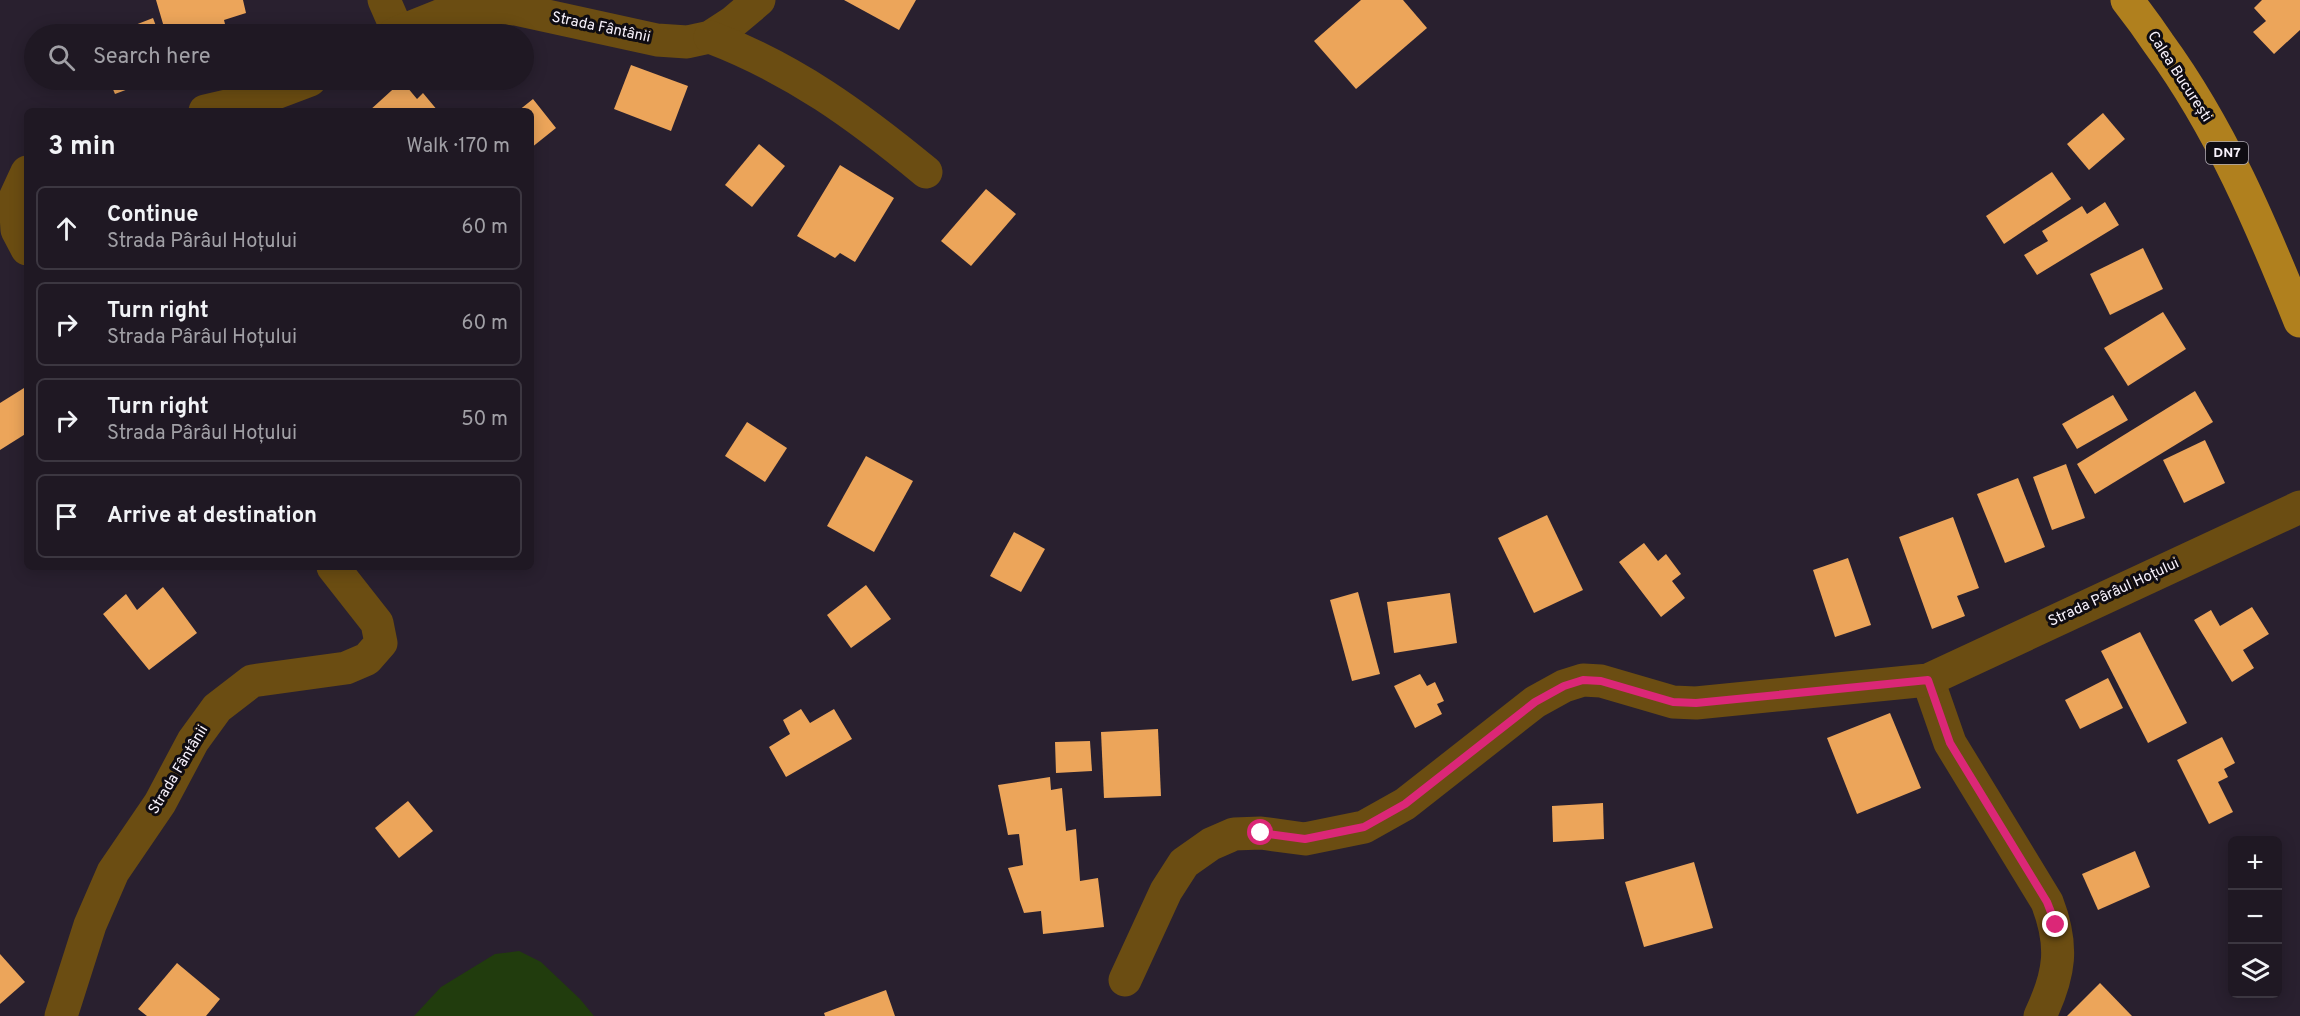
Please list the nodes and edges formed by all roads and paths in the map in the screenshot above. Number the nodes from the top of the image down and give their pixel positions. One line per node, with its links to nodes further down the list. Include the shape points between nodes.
1 (384, 0): 4 (street, Strada Fântânii)
2 (759, 0): 6 (street, Strada Fântânii)
3 (2127, 0): 12 (highway, Calea București / DN7, via 2185,81 2228,155)
4 (393, 24)
5 (419, 24): 6 (street, Strada Fântânii, via 482,8 514,9 657,40 687,42)
6 (710, 37): 9 (street, via 750,52 810,85 868,124)
7 (284, 90): 8 (street)
8 (218, 108)
9 (926, 172)
10 (24, 178): 11 (street, via 15,198 17,230)
11 (24, 243)
12 (2300, 321)
13 (2300, 507): 15 (street, Strada Pârâul Hoțului)
14 (335, 570): 17 (street, Strada Fântânii, via 377,623 381,643 367,659 346,668 252,681 218,708 193,741 160,803 113,872 90,925)
15 (1928, 680): 16 (street, Strada Pârâul Hoțului, via 1696,703 1673,702 1601,681 1583,680 1564,686 1535,702 1405,804 1364,827 1305,839 1234,834 1184,862 1166,891); 18 (street, via 1950,743 2047,902 2056,925 2057,974)
16 (1125, 980)
17 (62, 1016)
18 (2040, 1016)

